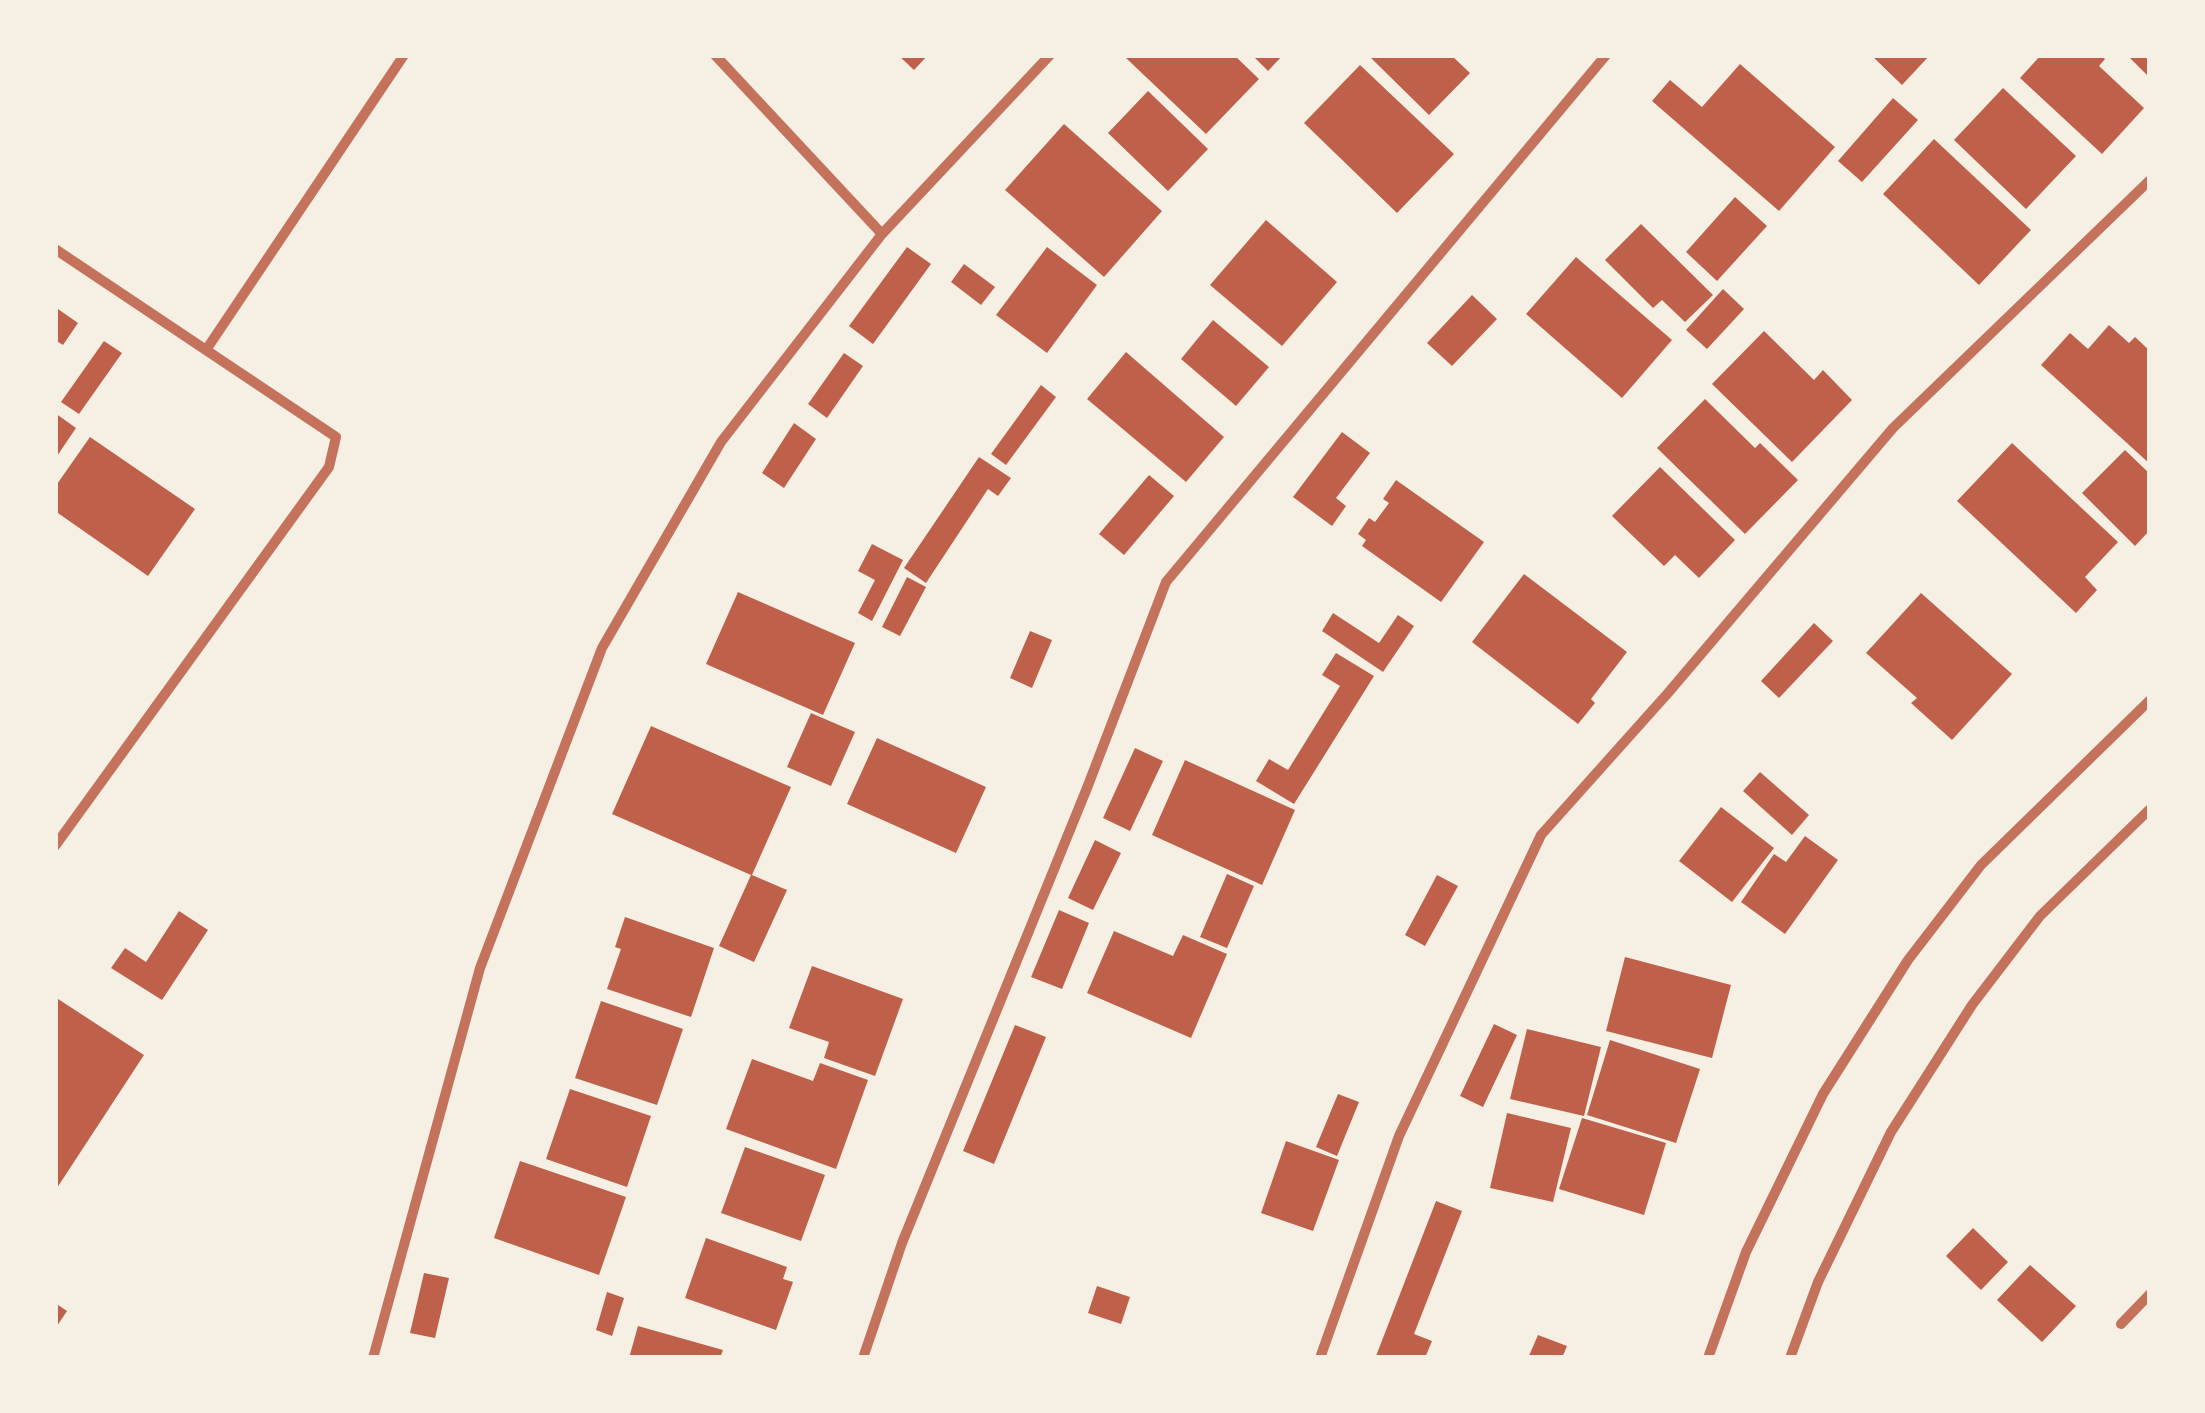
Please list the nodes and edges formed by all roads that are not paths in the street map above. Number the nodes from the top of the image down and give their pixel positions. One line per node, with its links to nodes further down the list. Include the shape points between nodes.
1 (404, 55): 8 (street)
2 (716, 55): 6 (street)
3 (1050, 55): 6 (street)
4 (1606, 55): 15 (street, via 1166,582 902,1243)
5 (2150, 180): 16 (street, via 1893,428 1541,835 1398,1136)
6 (882, 234): 14 (street, via 721,442 602,648 480,968)
7 (55, 249): 8 (street)
8 (206, 350): 11 (street, via 336,437 329,468)
9 (2150, 700): 17 (street, via 1981,864 1908,960 1824,1094 1746,1252)
10 (2150, 808): 18 (street, via 2040,916 1972,1005 1891,1132 1818,1282)
11 (55, 846)
12 (2150, 1294): 13 (street)
13 (2121, 1324)
14 (372, 1358)
15 (863, 1358)
16 (1320, 1358)
17 (1708, 1358)
18 (1790, 1358)

